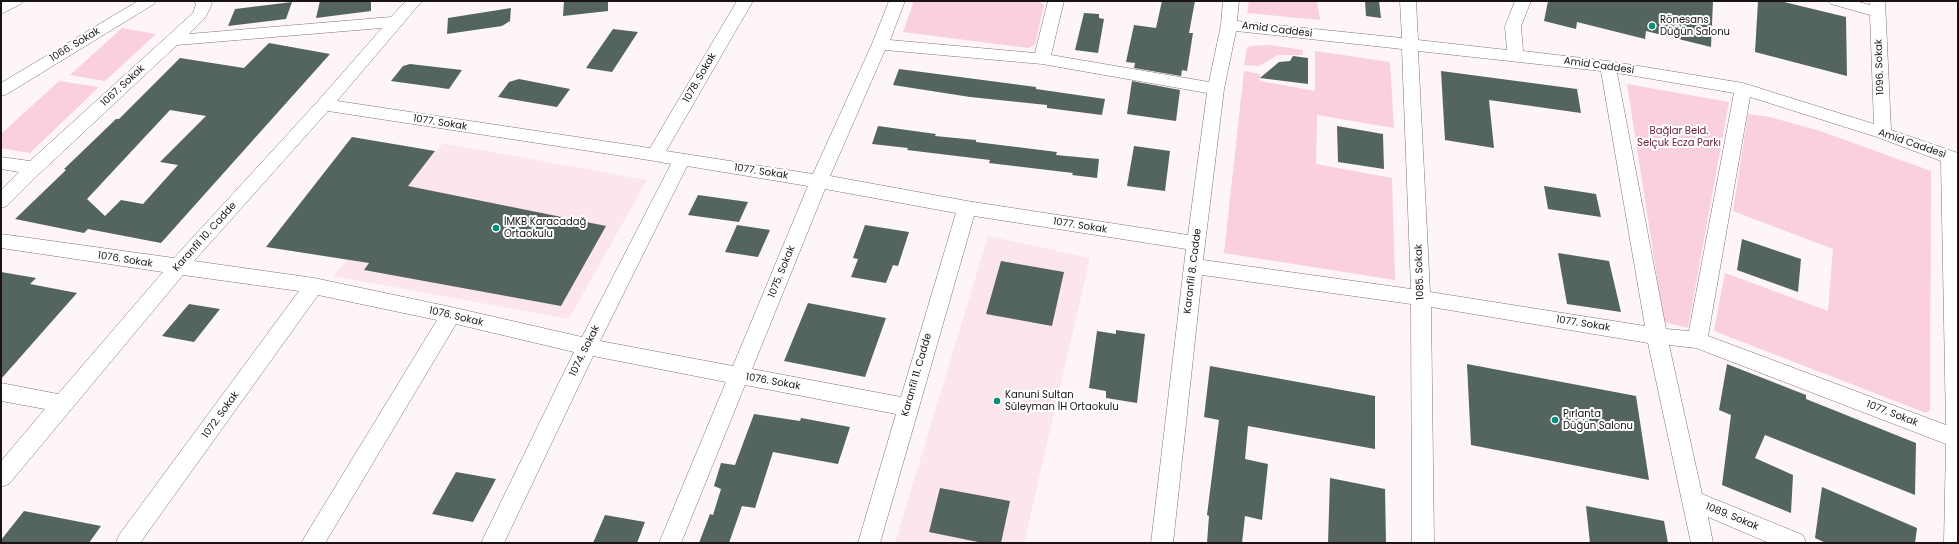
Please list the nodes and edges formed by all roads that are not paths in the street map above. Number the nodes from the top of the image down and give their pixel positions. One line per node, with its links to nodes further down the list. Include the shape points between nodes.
1 (16, 1): 13 (street)
2 (149, 1): 24 (street, 1066. Sokak)
3 (202, 1): 16 (street, 1067. Sokak, via 204,4 200,15)
4 (414, 1): 14 (street, Karanfil 10. Cadde)
5 (745, 1): 27 (street, 1078. Sokak)
6 (897, 1): 17 (street, 1075. Sokak)
7 (1056, 1): 20 (street)
8 (1232, 1): 15 (street, Karanfil 8. Cadde)
9 (1408, 1): 18 (street, 1085. Sokak)
10 (1523, 1): 19 (street, via 1513,26)
11 (1836, 1): 12 (street)
12 (1877, 6): 26 (street, 1096. Sokak)
13 (1, 9)
14 (396, 22): 16 (street); 25 (street, Karanfil 10. Cadde)
15 (1229, 24): 18 (street, Amid Caddesi); 22 (street, Karanfil 8. Cadde)
16 (172, 40): 31 (street, 1067. Sokak)
17 (880, 44): 20 (street); 32 (street, 1075. Sokak)
18 (1411, 46): 19 (street, Amid Caddesi); 41 (street, 1085. Sokak)
19 (1515, 56): 21 (street, Amid Caddesi)
20 (1042, 59): 22 (street)
21 (1608, 66): 23 (street, Amid Caddesi); 43 (street)
22 (1216, 89): 36 (street, Karanfil 8. Cadde)
23 (1743, 89): 26 (street, Amid Caddesi); 44 (street)
24 (1, 90)
25 (324, 105): 27 (street, 1077. Sokak); 38 (street, Karanfil 10. Cadde)
26 (1883, 133): 28 (street, Amid Caddesi)
27 (654, 155): 29 (street, 1077. Sokak)
28 (1954, 159): 40 (street)
29 (682, 160): 32 (street, 1077. Sokak); 45 (street, 1074. Sokak)
30 (1, 163): 31 (street)
31 (34, 168): 33 (street, 1067. Sokak)
32 (819, 181): 34 (street, 1077. Sokak); 46 (street, 1075. Sokak)
33 (1, 201)
34 (967, 208): 36 (street, 1077. Sokak); 49 (street, Karanfil 11. Cadde)
35 (1, 241): 38 (street, 1076. Sokak)
36 (1197, 244): 37 (street, Karanfil 8. Cadde)
37 (1193, 266): 41 (street, 1077. Sokak); 58 (street, Karanfil 8. Cadde)
38 (177, 268): 39 (street, 1076. Sokak); 48 (street, Karanfil 10. Cadde)
39 (314, 286): 42 (street, 1076. Sokak); 53 (street, 1072. Sokak)
40 (1955, 292): 50 (street)
41 (1421, 298): 43 (street, 1077. Sokak); 59 (street, 1085. Sokak)
42 (451, 315): 45 (street, 1076. Sokak); 54 (street)
43 (1657, 336): 44 (street, 1077. Sokak); 52 (street)
44 (1697, 340): 50 (street, 1077. Sokak)
45 (587, 347): 46 (street, 1076. Sokak); 55 (street, 1074. Sokak)
46 (740, 376): 49 (street, 1076. Sokak); 56 (street, 1075. Sokak)
47 (1, 392): 48 (street)
48 (63, 404): 51 (street, Karanfil 10. Cadde)
49 (908, 407): 57 (street, Karanfil 11. Cadde)
50 (1958, 439): 62 (street)
51 (1, 477)
52 (1692, 500): 60 (street); 61 (street, 1089. Sokak)
53 (127, 543)
54 (312, 543)
55 (492, 543)
56 (670, 543)
57 (869, 543)
58 (1162, 543)
59 (1424, 543)
60 (1702, 543)
61 (1795, 543)
62 (1955, 543)

